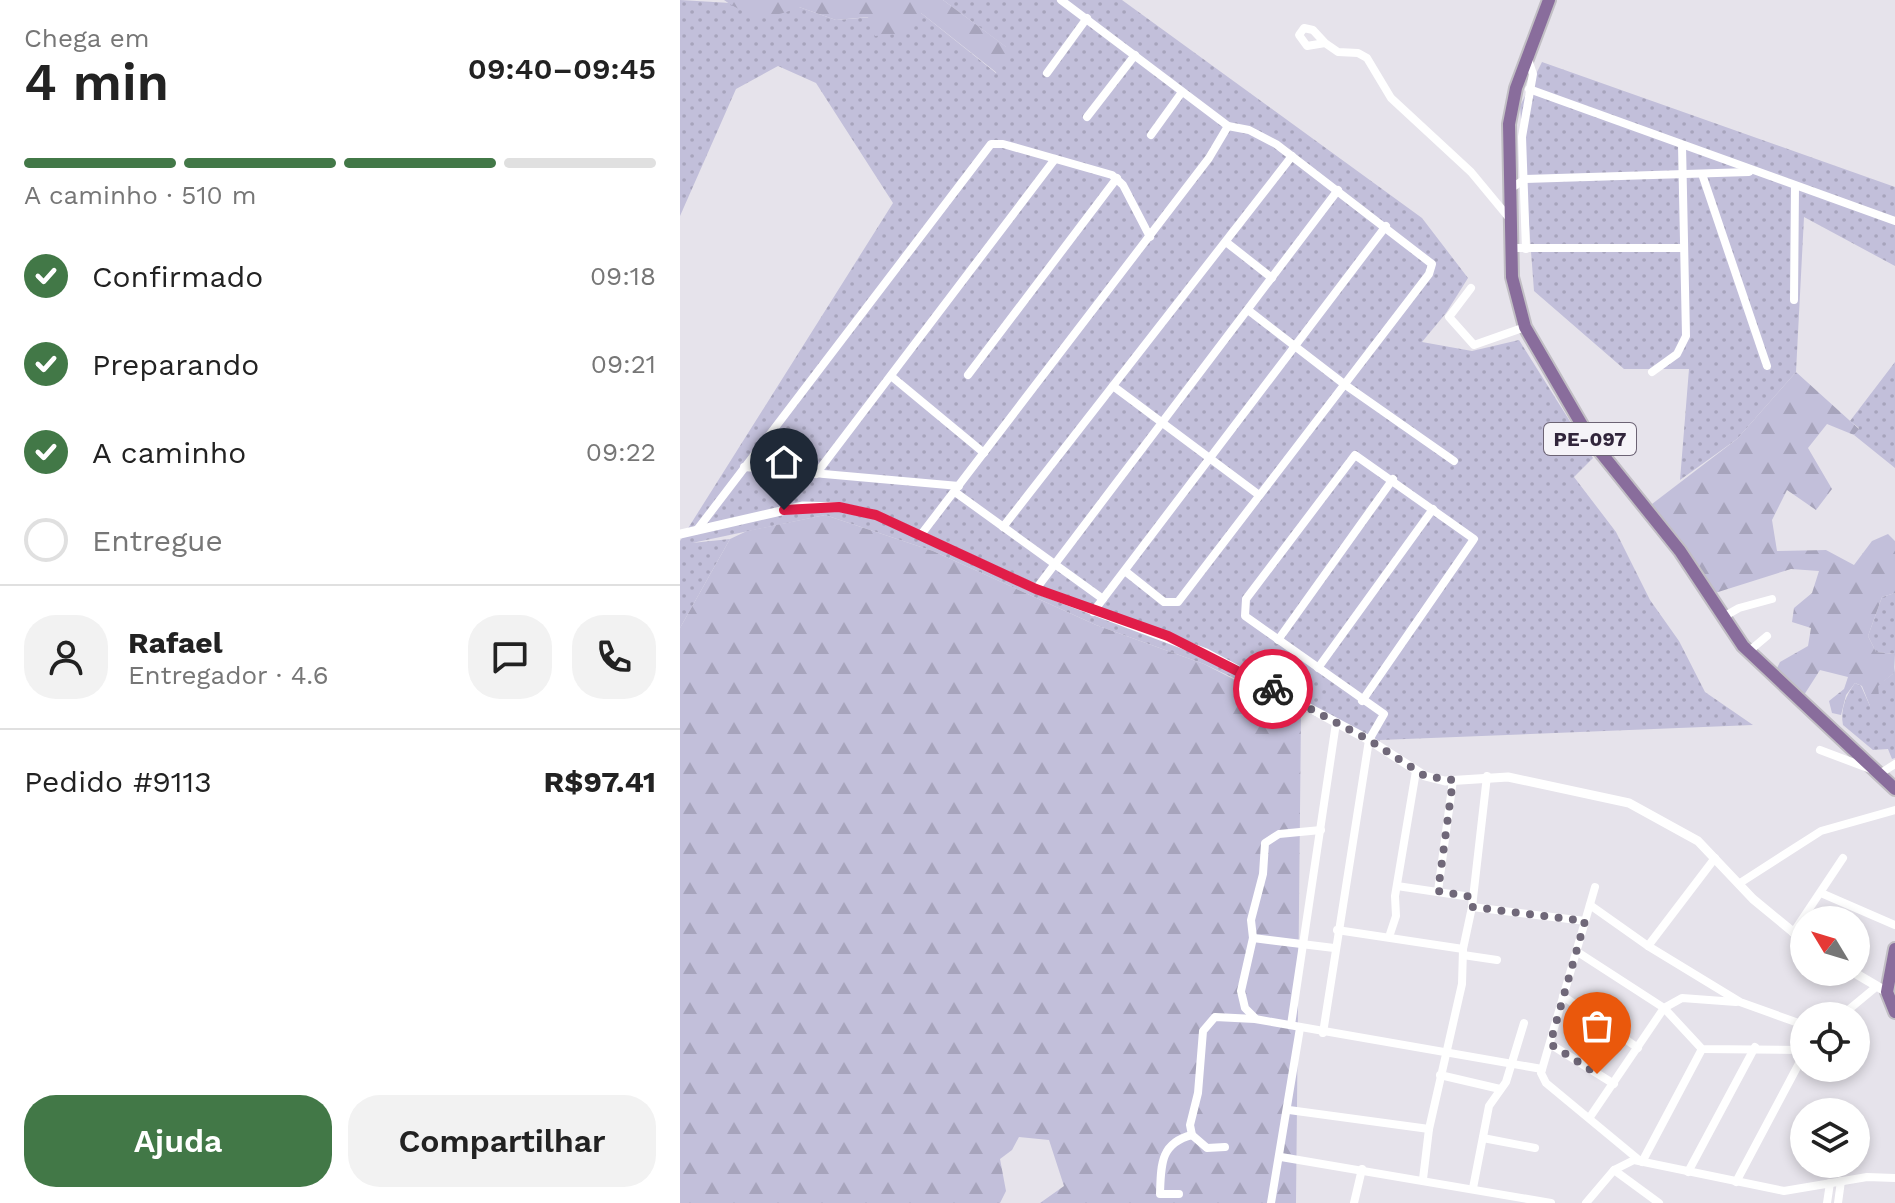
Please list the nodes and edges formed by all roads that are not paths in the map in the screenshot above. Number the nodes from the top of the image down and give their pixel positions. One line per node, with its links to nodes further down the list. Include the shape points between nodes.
1 (1061, 0): 3 (street)
2 (1549, 0): 6 (main road, PE-097)
3 (1087, 18): 5 (street); 7 (street)
4 (1325, 43): 25 (street, via 1338,52 1367,58 1391,98 1471,172)
5 (1135, 55): 9 (street); 10 (street)
6 (1528, 59): 8 (street, via 1533,74); 16 (main road, PE-097, via 1511,107)
7 (1047, 73)
8 (1529, 89): 13 (street); 21 (street, via 1522,137)
9 (1182, 92): 11 (street); 12 (street)
10 (1087, 117)
11 (1228, 126): 14 (street, via 1259,134); 28 (street)
12 (1151, 135)
13 (1682, 145): 17 (street); 19 (street)
14 (1292, 156): 23 (street); 29 (street)
15 (1055, 159): 20 (street); 42 (street); 49 (street, via 1003,144 989,146)
16 (1508, 168): 21 (street); 24 (main road, PE-097)
17 (1752, 172): 18 (street); 22 (street)
18 (1702, 174): 19 (street); 39 (street)
19 (1682, 175): 21 (street); 31 (street)
20 (1117, 178): 28 (street); 41 (street)
21 (1525, 179): 24 (street); 32 (street)
22 (1795, 186): 26 (street); 35 (street)
23 (1338, 190): 27 (street); 33 (street)
24 (1509, 190): 25 (main road, PE-097)
25 (1510, 219): 30 (main road, PE-097)
26 (1895, 221)
27 (1386, 226): 38 (street); 43 (street, via 1432,267)
28 (1150, 237): 46 (street)
29 (1226, 242): 33 (street); 44 (street)
30 (1512, 248): 32 (street); 37 (main road, PE-097, via 1514,295)
31 (1684, 248): 32 (street); 40 (street, via 1686,336 1677,354)
32 (1526, 249)
33 (1272, 278): 36 (street)
34 (1471, 288): 37 (street, via 1449,317 1474,345)
35 (1794, 300)
36 (1248, 310): 38 (street); 45 (street)
37 (1525, 327): 65 (main road, PE-097, via 1607,466 1674,543)
38 (1296, 347): 43 (street); 47 (street)
39 (1767, 366)
40 (1652, 372)
41 (968, 375)
42 (891, 376): 46 (street); 50 (street)
43 (1344, 384): 48 (street); 53 (street)
44 (1113, 386): 45 (street); 55 (street)
45 (1161, 424): 47 (street); 59 (street)
46 (984, 453): 52 (street)
47 (1210, 460): 53 (street); 60 (street)
48 (1454, 461)
49 (744, 467): 50 (street); 56 (street)
50 (816, 474): 52 (street)
51 (1393, 479): 54 (street); 67 (street); 67 (street, via 1352,457 1246,599 1245,616)
52 (957, 489): 55 (street); 58 (street)
53 (1259, 495): 60 (street, via 1175,604 1164,602)
54 (1433, 509): 69 (street); 70 (street, via 1474,539)
55 (1003, 527): 59 (street)
56 (697, 530): 57 (street); 58 (street, via 826,506 876,515)
57 (680, 534)
58 (920, 536): 61 (street)
59 (1054, 564): 61 (street); 62 (street)
60 (1125, 571): 62 (street)
61 (1036, 589): 64 (street)
62 (1103, 599): 64 (street)
63 (1772, 599): 65 (street)
64 (1093, 612): 71 (street, via 1206,653)
65 (1723, 617): 68 (main road, PE-097)
66 (1767, 636): 68 (street)
67 (1278, 640): 69 (street)
68 (1748, 652): 76 (main road, PE-097)
69 (1318, 668): 70 (street)
70 (1362, 701): 72 (street, via 1384,714)
71 (1336, 723): 72 (street); 81 (street)
72 (1369, 740): 75 (street); 94 (street)
73 (1820, 750): 76 (street)
74 (1895, 764): 76 (street)
75 (1416, 771): 78 (street); 85 (street)
76 (1881, 773): 79 (main road, PE-097)
77 (1487, 776): 78 (street); 82 (street, via 1629,803 1690,835); 89 (street)
78 (1453, 780): 87 (street)
79 (1895, 788)
80 (1895, 810): 84 (street, via 1821,831)
81 (1321, 830): 97 (street, via 1268,838 1251,920); 98 (street)
82 (1715, 858): 84 (street); 99 (street)
83 (1843, 858): 88 (street)
84 (1740, 883): 95 (street)
85 (1397, 886): 87 (street); 96 (street)
86 (1595, 887): 90 (street)
87 (1438, 891): 89 (street)
88 (1821, 893): 91 (street); 93 (street)
89 (1472, 902): 92 (street); 103 (street)
90 (1590, 905): 92 (street); 99 (street)
91 (1812, 906)
92 (1585, 921): 102 (street)
93 (1895, 925)
94 (1337, 930): 96 (street); 100 (street)
95 (1790, 930)
96 (1389, 937): 103 (street)
97 (1253, 938): 98 (street); 112 (street, via 1241,997)
98 (1305, 943): 100 (street); 115 (street)
99 (1648, 946): 108 (street)
100 (1334, 948): 116 (street)
101 (1895, 949): 106 (main road)
102 (1576, 951): 107 (street); 110 (street)
103 (1463, 952): 104 (street); 121 (street, via 1459,1001)
104 (1497, 960)
105 (1870, 983): 106 (street)
106 (1882, 990): 109 (street); 111 (main road)
107 (1563, 996): 117 (street); 119 (street)
108 (1740, 1002): 110 (street, via 1682,998); 113 (street)
109 (1863, 1002)
110 (1664, 1008): 119 (street); 120 (street)
111 (1895, 1012)
112 (1255, 1019): 115 (street); 134 (street, via 1215,1017 1205,1027)
113 (1790, 1020)
114 (1524, 1023): 123 (street)
115 (1296, 1027): 116 (street); 131 (street)
116 (1323, 1033): 121 (street)
117 (1550, 1044): 124 (street); 127 (street)
118 (1755, 1047): 120 (street); 122 (street); 142 (street)
119 (1638, 1048): 127 (street)
120 (1702, 1049): 139 (street)
121 (1446, 1050): 123 (street); 125 (street)
122 (1790, 1051)
123 (1513, 1063): 124 (street); 129 (street)
124 (1542, 1069): 132 (street, via 1546,1083)
125 (1440, 1075): 128 (street); 133 (street)
126 (1790, 1079): 146 (street)
127 (1614, 1084): 132 (street)
128 (1481, 1085): 129 (street); 130 (street)
129 (1500, 1089): 130 (street)
130 (1491, 1102): 135 (street)
131 (1289, 1110): 133 (street); 138 (street)
132 (1590, 1117): 139 (street)
133 (1429, 1129): 144 (street)
134 (1192, 1135): 136 (street, via 1207,1148); 149 (street, via 1176,1139 1164,1153 1160,1194)
135 (1483, 1138): 137 (street); 148 (street)
136 (1225, 1147)
137 (1535, 1148)
138 (1281, 1157): 140 (street); 151 (street)
139 (1641, 1161): 141 (street, via 1628,1161); 142 (street)
140 (1362, 1169): 144 (street); 152 (street)
141 (1614, 1170): 154 (street); 155 (street)
142 (1688, 1172): 146 (street)
143 (1895, 1178): 145 (street)
144 (1423, 1179): 148 (street)
145 (1841, 1181): 147 (street); 157 (street)
146 (1736, 1182): 147 (street, via 1784,1191)
147 (1830, 1183): 156 (street)
148 (1473, 1188): 150 (street)
149 (1179, 1194)
150 (1538, 1201): 153 (street)
151 (1271, 1203)
152 (1354, 1203)
153 (1551, 1203)
154 (1586, 1203)
155 (1659, 1203)
156 (1827, 1203)
157 (1838, 1203)

